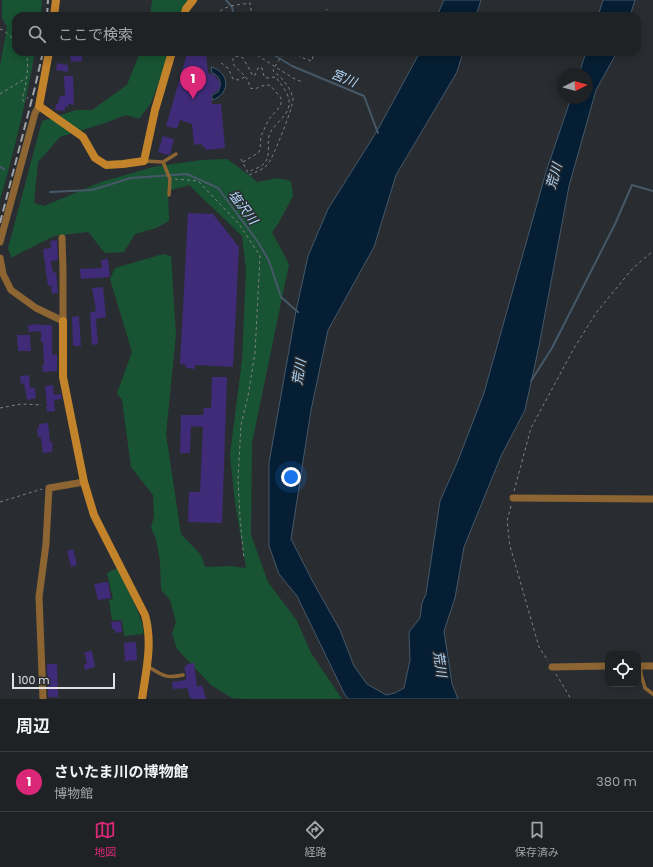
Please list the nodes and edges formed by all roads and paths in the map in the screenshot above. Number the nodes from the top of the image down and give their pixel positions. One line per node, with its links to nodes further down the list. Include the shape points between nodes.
1 (56, 0): 5 (street)
2 (193, 0): 6 (street)
3 (251, 0): 4 (path)
4 (250, 3): 7 (path, via 225,8); 8 (path)
5 (54, 12)
6 (185, 12)
7 (219, 12)
8 (251, 12)
9 (0, 29): 10 (path)
10 (12, 38)
11 (27, 56): 21 (path)
12 (48, 56): 25 (street)
13 (171, 56): 28 (street)
14 (259, 56): 19 (path)
15 (281, 56): 19 (path)
16 (299, 56): 17 (path, via 312,60)
17 (313, 56)
18 (221, 63): 20 (path, via 228,68 233,79 238,80)
19 (275, 66): 22 (path); 31 (path, via 273,71 291,93 293,106 268,165 249,175)
20 (245, 76): 30 (path, via 250,88 270,85 281,100 278,109 262,131 260,150); 31 (path, via 233,64 232,60 236,56 243,58 253,76 260,67 266,78 276,77 287,92 289,100 285,114 269,136 268,159 264,164)
21 (26, 78): 23 (path); 24 (path, via 22,101)
22 (302, 82)
23 (0, 94)
24 (28, 96)
25 (39, 106): 28 (street, via 83,137 95,158 106,165); 35 (street, via 34,113)
26 (176, 154): 29 (lane)
27 (241, 159): 30 (path)
28 (144, 161): 29 (lane)
29 (163, 162): 32 (lane)
30 (243, 162): 31 (path)
31 (248, 172)
32 (170, 178): 33 (lane); 46 (path, via 198,181 239,224 260,256 255,353 241,424 238,479)
33 (169, 196)
34 (62, 238): 38 (street)
35 (0, 242)
36 (653, 251): 43 (path, via 633,268 596,313 573,350 531,428)
37 (0, 258): 38 (street, via 3,274 11,290 36,308)
38 (63, 321): 41 (street, via 63,377)
39 (42, 405): 40 (path, via 21,404)
40 (0, 408)
41 (84, 482): 42 (street); 47 (street, via 94,515 145,615 149,642)
42 (49, 488): 45 (path); 55 (street, via 46,544 39,597)
43 (513, 498): 44 (street); 51 (path, via 508,521 510,546 539,647)
44 (653, 499)
45 (0, 502)
46 (244, 559)
47 (146, 666): 53 (lane, via 172,678); 56 (street)
48 (605, 666): 51 (street)
49 (641, 666): 50 (street)
50 (653, 666)
51 (552, 667): 57 (path)
52 (641, 674): 54 (lane, via 645,688)
53 (183, 675)
54 (653, 694)
55 (43, 699)
56 (142, 699)
57 (571, 699)

